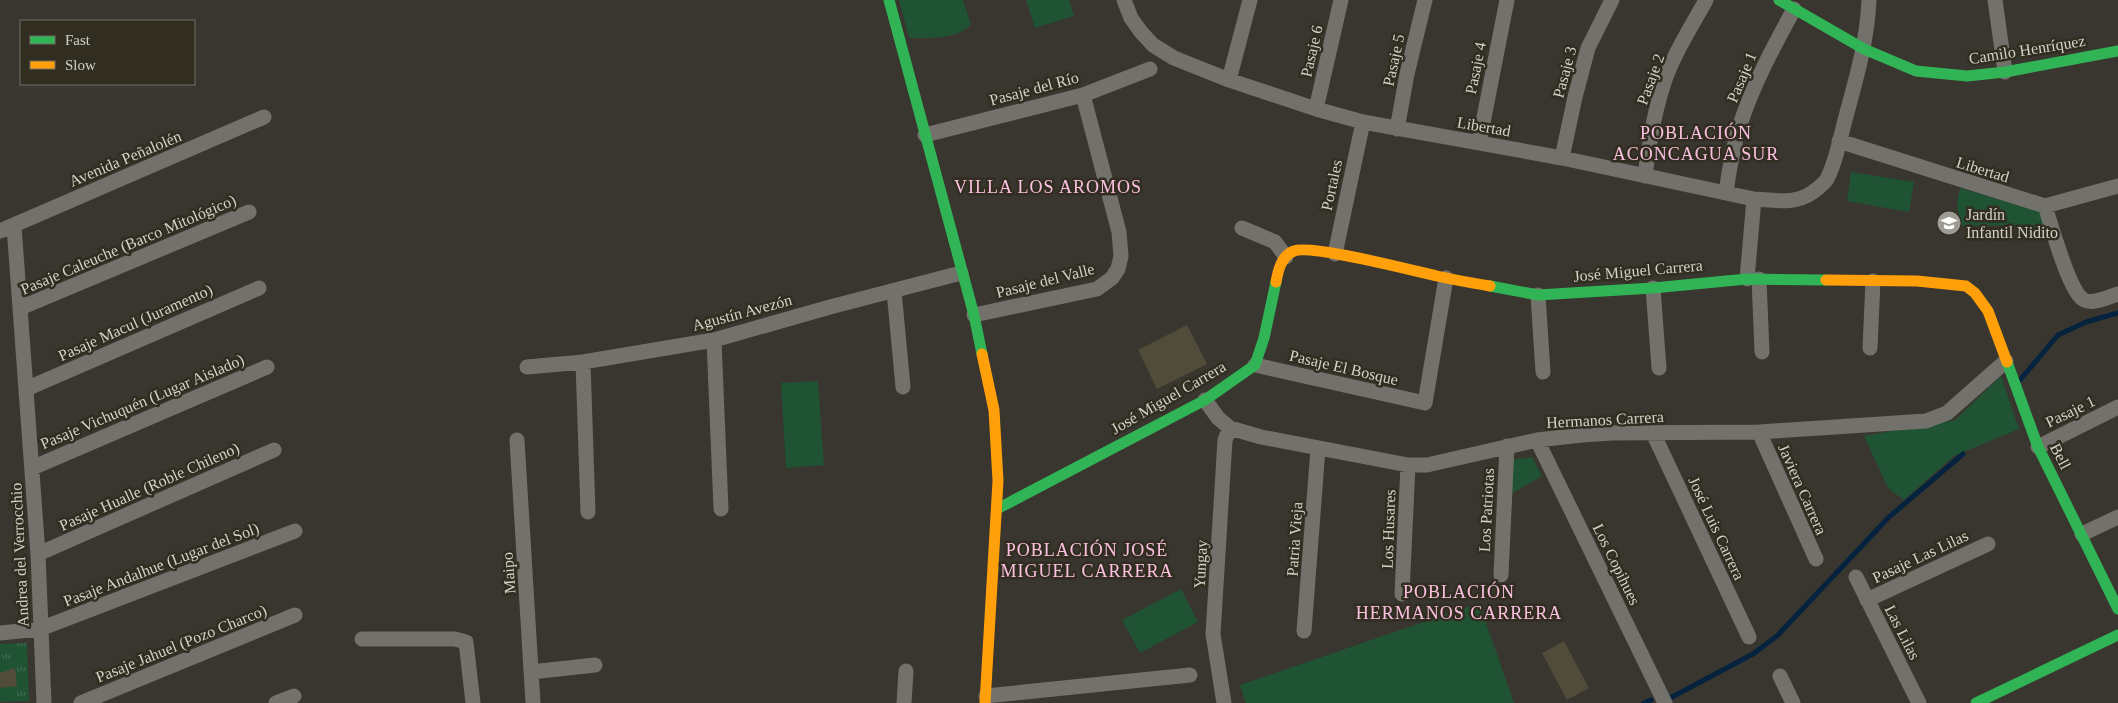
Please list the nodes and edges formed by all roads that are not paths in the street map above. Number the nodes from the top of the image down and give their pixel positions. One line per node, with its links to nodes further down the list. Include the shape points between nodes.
1 (889, 0): 23 (street)
2 (1124, 0): 17 (street, Libertad, via 1131,18 1153,45 1174,58)
3 (1250, 0): 17 (street)
4 (1340, 0): 19 (street, Pasaje 6)
5 (1425, 0): 22 (street, Pasaje 5)
6 (1507, 0): 25 (street, Pasaje 4)
7 (1612, 0): 26 (street, Pasaje 3, via 1588,48)
8 (1706, 0): 27 (street, Pasaje 2, via 1662,88)
9 (1779, 0): 12 (street, Camilo Henríquez)
10 (1869, 0): 13 (street, Libertad)
11 (1995, 0): 16 (street)
12 (1794, 9): 13 (street, Camilo Henríquez); 29 (street, Pasaje 1, via 1767,60 1740,124)
13 (1864, 49): 16 (street, Camilo Henríquez, via 1916,71 1967,76); 24 (street, Libertad)
14 (2118, 50): 16 (street, Camilo Henríquez)
15 (1150, 69): 18 (street, Pasaje del Río)
16 (2005, 72)
17 (1229, 80): 19 (street, Libertad)
18 (1084, 94): 23 (street, Pasaje del Río); 48 (street, Pasaje del Valle, via 1119,232 1121,256 1118,269 1097,289)
19 (1316, 109): 21 (street, Libertad)
20 (264, 117): 33 (street, Avenida Peñalolén)
21 (1363, 122): 22 (street, Libertad); 35 (street, Portales)
22 (1397, 129): 25 (street, Libertad)
23 (925, 135): 37 (street)
24 (1839, 141): 30 (street, Libertad, via 1826,180 1814,192 1801,199 1785,201); 31 (street, Libertad)
25 (1479, 143): 26 (street, Libertad)
26 (1562, 158): 27 (street, Libertad)
27 (1645, 176): 29 (street, Libertad)
28 (2118, 186): 31 (street)
29 (1726, 193): 30 (street, Libertad)
30 (1754, 199): 39 (street)
31 (2045, 206): 45 (street, via 2076,292 2083,300 2092,302)
32 (249, 212): 46 (street, Pasaje Caleuche (Barco Mitológico))
33 (7, 228): 46 (street, Andrea del Verrocchio)
34 (1242, 228): 36 (street, via 1275,242)
35 (1335, 254): 36 (street, José Miguel Carrera, via 1302,250); 38 (street, José Miguel Carrera)
36 (1286, 257): 54 (street, via 1279,266)
37 (962, 273): 43 (street, Agustín Avezón); 48 (street)
38 (1446, 278): 44 (street, José Miguel Carrera); 54 (street, Pasaje El Bosque, via 1425,404)
39 (1753, 279): 40 (street, José Miguel Carrera); 42 (street, José Miguel Carrera); 51 (street)
40 (1873, 281): 47 (street, José Miguel Carrera, via 1966,286 1975,292); 50 (street)
41 (259, 288): 60 (street, Pasaje Macul (Juramento))
42 (1653, 288): 44 (street, José Miguel Carrera); 57 (street)
43 (894, 291): 49 (street, Agustín Avezón); 59 (street)
44 (1538, 294): 58 (street)
45 (2118, 294)
46 (20, 308): 60 (street, Andrea del Verrocchio)
47 (1988, 311): 52 (street, Bell)
48 (974, 316): 75 (street, via 994,410)
49 (714, 340): 53 (street, Agustín Avezón); 74 (street)
50 (1870, 348)
51 (1762, 352)
52 (2006, 361): 64 (street, Hermanos Carrera, via 1947,413 1926,421); 69 (street, Bell)
53 (583, 362): 56 (street, Agustín Avezón); 76 (street)
54 (1255, 365): 61 (street, José Miguel Carrera)
55 (266, 367): 73 (street, Pasaje Vichuquén (Lugar Aislado))
56 (527, 367)
57 (1659, 368)
58 (1543, 372)
59 (903, 387)
60 (26, 389): 73 (street, Andrea del Verrocchio)
61 (1205, 400): 63 (street, Hermanos Carrera); 75 (street, José Miguel Carrera)
62 (2118, 408): 69 (street, Pasaje 1)
63 (1230, 428): 70 (street, Hermanos Carrera); 108 (street, Yungay, via 1225,440 1213,634)
64 (1758, 432): 65 (street, Hermanos Carrera); 82 (street, Javiera Carrera)
65 (1653, 433): 67 (street, Hermanos Carrera); 93 (street, José Luis Carrera)
66 (517, 440): 97 (street, Maipo)
67 (1537, 440): 68 (street, Hermanos Carrera); 109 (street, Los Copihues)
68 (1507, 446): 72 (street, Hermanos Carrera, via 1427,465); 83 (street, Los Patriotas)
69 (2038, 447): 79 (street, Bell)
70 (1318, 449): 72 (street, Hermanos Carrera); 90 (street, Patria Vieja)
71 (274, 450): 81 (street, Pasaje Hualle (Roble Chileno))
72 (1408, 465): 85 (street, Los Husares)
73 (32, 468): 81 (street, Andrea del Verrocchio)
74 (721, 508)
75 (997, 509): 101 (street)
76 (588, 512)
77 (2118, 516): 79 (street)
78 (295, 530): 89 (street, Pasaje Andalhue (Lugar del Sol))
79 (2082, 534): 87 (street, Bell)
80 (1988, 544): 86 (street, Pasaje Las Lilas)
81 (38, 554): 89 (street, Andrea del Verrocchio)
82 (1816, 559)
83 (1501, 575)
84 (1856, 577): 86 (street, Las Lilas)
85 (1402, 594)
86 (1867, 600): 111 (street, Las Lilas)
87 (2118, 609)
88 (295, 615): 103 (street, Pasaje Jahuel (Pozo Charco))
89 (40, 629): 91 (street, Pasaje Andalhue (Lugar del Sol)); 102 (street, Andrea del Verrocchio)
90 (1304, 631)
91 (0, 633)
92 (2118, 635): 112 (street)
93 (1748, 638)
94 (362, 639): 105 (street, via 455,639 466,642)
95 (595, 665): 97 (street)
96 (906, 671): 107 (street)
97 (531, 672): 106 (street, Maipo)
98 (1190, 675): 101 (street)
99 (1780, 676): 110 (street)
100 (294, 696): 104 (street)
101 (986, 699)
102 (44, 703)
103 (80, 703)
104 (276, 703)
105 (473, 703)
106 (533, 703)
107 (904, 703)
108 (1224, 703)
109 (1665, 703)
110 (1793, 703)
111 (1919, 703)
112 (1976, 703)

